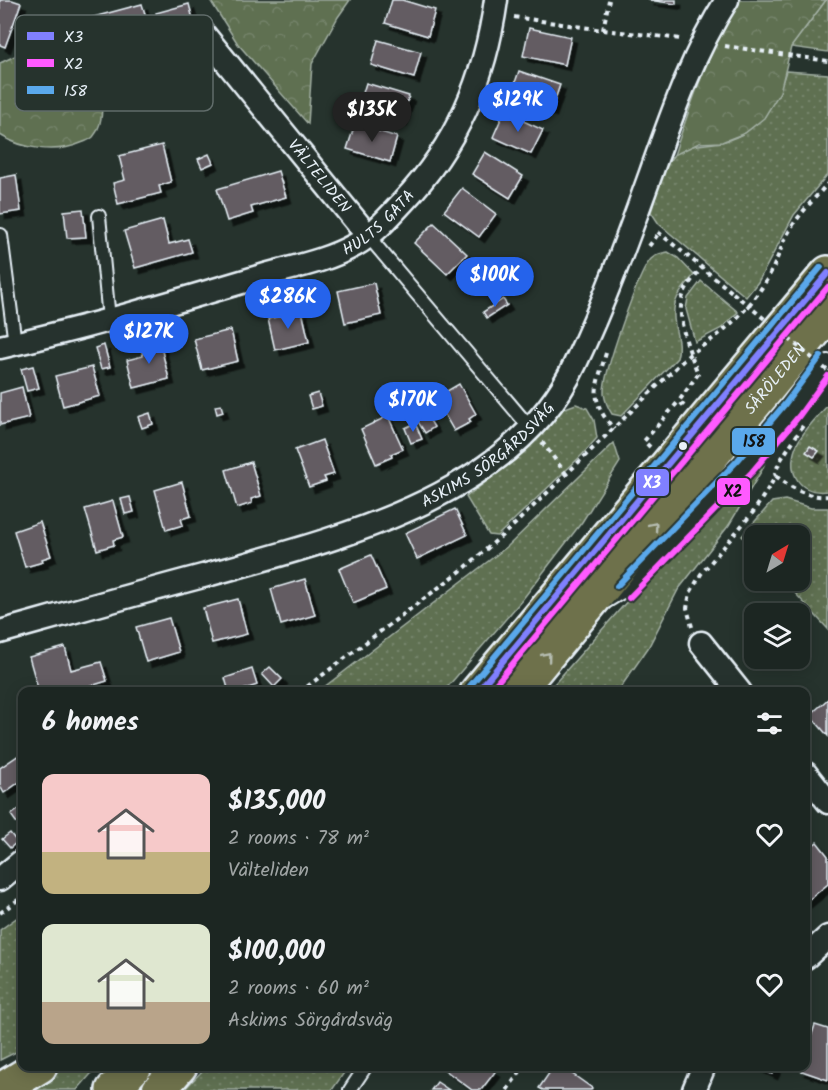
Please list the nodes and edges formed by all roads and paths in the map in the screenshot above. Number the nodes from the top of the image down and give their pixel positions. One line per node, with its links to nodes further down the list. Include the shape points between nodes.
1 (609, 0): 4 (path)
2 (727, 0): 5 (street, ASKIMS SÖRGÅRDSVÄG)
3 (495, 7): 4 (path); 11 (street, HULTS GATA, via 477,84 453,137 419,185)
4 (603, 30): 5 (path)
5 (703, 43): 7 (path); 26 (street, ASKIMS SÖRGÅRDSVÄG, via 579,357)
6 (213, 46): 11 (street, VÄLTELIDEN)
7 (828, 60)
8 (828, 183): 19 (path, via 795,222 756,299 724,331)
9 (99, 216): 16 (lane)
10 (1, 235): 17 (lane)
11 (368, 236): 16 (street, HULTS GATA, via 314,262); 26 (lane, VÄLTELIDEN)
12 (645, 251): 13 (path, via 659,233)
13 (702, 268): 19 (path, via 685,291 680,307); 21 (path, bridge)
14 (828, 273): 35 (main road, SÄRÖLEDEN)
15 (828, 315): 31 (main road, SÄRÖLEDEN, one-way to 15)
16 (109, 319): 17 (street, HULTS GATA)
17 (8, 346)
18 (608, 346): 25 (path, via 595,399)
19 (690, 354): 22 (path, via 698,374); 25 (path)
20 (828, 361): 31 (lane, via 746,466 624,591)
21 (828, 371)
22 (679, 401): 23 (path); 27 (path, via 644,441)
23 (685, 406)
24 (804, 424): 29 (path, via 780,460)
25 (614, 429): 28 (path)
26 (533, 432): 28 (path); 32 (street, ASKIMS SÖRGÅRDSVÄG, via 474,476 374,523 288,552)
27 (650, 447)
28 (566, 474): 34 (path, via 466,567)
29 (776, 476): 30 (path, via 811,495); 33 (path, via 754,511 701,574 690,593 690,624)
30 (828, 496)
31 (577, 620): 36 (main road, SÄRÖLEDEN, one-way to 31)
32 (0, 632)
33 (702, 643): 37 (street)
34 (307, 687)
35 (481, 687)
36 (521, 687)
37 (736, 687)
38 (810, 779): 39 (street)
39 (828, 802)
40 (18, 864): 41 (street)
41 (0, 879)
42 (18, 900): 43 (path)
43 (0, 913)
44 (828, 936): 45 (street)
45 (810, 953)
46 (32, 1071): 52 (main road)
47 (130, 1071): 53 (main road)
48 (176, 1071): 54 (main road)
49 (363, 1071): 55 (lane)
50 (520, 1071): 56 (path)
51 (702, 1071): 57 (street)
52 (1, 1090)
53 (113, 1090)
54 (159, 1090)
55 (350, 1090)
56 (507, 1090)
57 (693, 1090)

